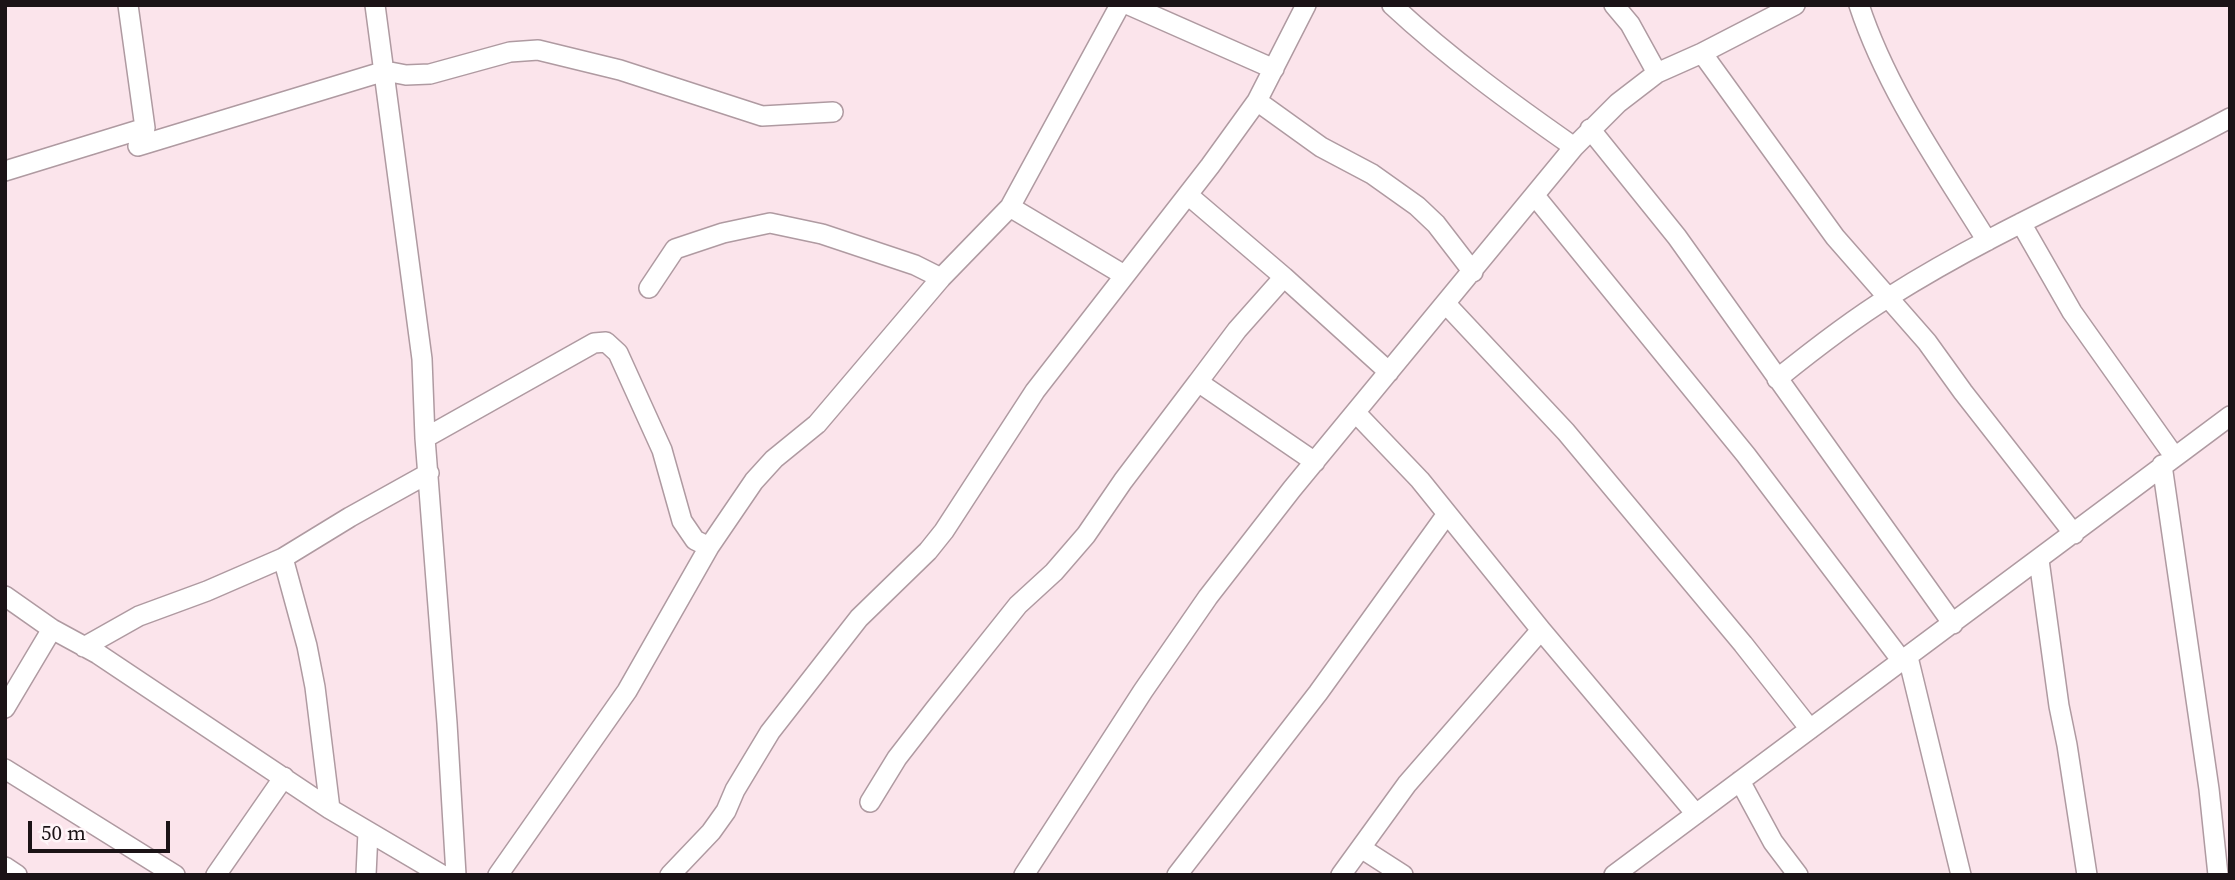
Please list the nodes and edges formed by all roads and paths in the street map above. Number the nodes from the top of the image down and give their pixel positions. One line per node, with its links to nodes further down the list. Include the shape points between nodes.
1 (128, 5): 20 (street, via 145,128)
2 (375, 5): 12 (street)
3 (1120, 5): 23 (street)
4 (1129, 5): 11 (street)
5 (1306, 5): 11 (street)
6 (1392, 5): 19 (street, via 1493,90)
7 (1614, 5): 13 (street)
8 (1795, 5): 10 (street)
9 (1859, 5): 25 (street, via 1885,70)
10 (1702, 53): 13 (street); 31 (street, via 1835,237)
11 (1274, 69): 14 (street)
12 (385, 71): 15 (street, via 430,74 510,52 538,50 620,70 762,116); 18 (street); 38 (street, via 422,359)
13 (1657, 73): 17 (street)
14 (1257, 101): 21 (street); 26 (street, via 1321,147 1407,198 1436,224)
15 (833, 113)
16 (2230, 118): 24 (street)
17 (1590, 129): 19 (street); 34 (street, via 1677,237)
18 (138, 146)
19 (1574, 147): 22 (street)
20 (5, 171)
21 (1188, 195): 27 (street); 28 (street)
22 (1535, 196): 26 (street); 52 (street)
23 (1010, 206): 27 (street); 29 (street)
24 (2021, 223): 25 (street); 39 (street)
25 (1987, 241): 31 (street)
26 (1473, 272): 32 (street)
27 (1125, 275): 73 (street, via 1035,391 944,531 859,618 770,732 711,832)
28 (1284, 277): 33 (street); 35 (street)
29 (941, 278): 30 (street, via 822,234 771,223 675,249); 44 (street, via 817,424 754,481)
30 (649, 288)
31 (1888, 297): 34 (street); 43 (street)
32 (1446, 304): 33 (street); 54 (street, via 1566,432)
33 (1390, 372): 36 (street)
34 (1777, 379): 48 (street)
35 (1198, 382): 40 (street); 60 (street, via 1086,534 1018,605 935,709)
36 (1356, 413): 40 (street); 42 (street)
37 (2230, 416): 39 (street)
38 (425, 438): 41 (street); 44 (street, via 594,343 606,342 618,353 662,450 682,521 695,540)
39 (2168, 461): 43 (street); 58 (street)
40 (1315, 462): 74 (street, via 1208,597)
41 (429, 473): 45 (street); 71 (street)
42 (1447, 514): 50 (street); 75 (street, via 1318,693)
43 (2074, 534): 46 (street)
44 (709, 547): 72 (street, via 627,691)
45 (283, 558): 51 (street, via 139,616); 61 (street, via 315,687)
46 (2039, 560): 48 (street); 81 (street)
47 (5, 596): 49 (street)
48 (1953, 624): 52 (street)
49 (52, 629): 51 (street); 53 (street)
50 (1541, 630): 62 (street); 64 (street, via 1407,784)
51 (84, 647): 56 (street)
52 (1905, 659): 54 (street); 80 (street)
53 (5, 708)
54 (1810, 729): 57 (street)
55 (5, 769): 67 (street)
56 (284, 777): 61 (street); 68 (street)
57 (1740, 781): 62 (street); 79 (street, via 1773,842)
58 (2209, 789): 59 (street); 82 (street)
59 (2228, 799)
60 (870, 802)
61 (330, 809): 63 (street)
62 (1696, 814): 78 (street)
63 (368, 832): 69 (street); 70 (street)
64 (1361, 848): 76 (street); 77 (street)
65 (5, 867): 66 (street)
66 (17, 875)
67 (175, 875)
68 (216, 875)
69 (366, 875)
70 (442, 875)
71 (456, 875)
72 (498, 875)
73 (670, 875)
74 (1024, 875)
75 (1177, 875)
76 (1341, 875)
77 (1404, 875)
78 (1614, 875)
79 (1798, 875)
80 (1961, 875)
81 (2087, 875)
82 (2218, 875)

